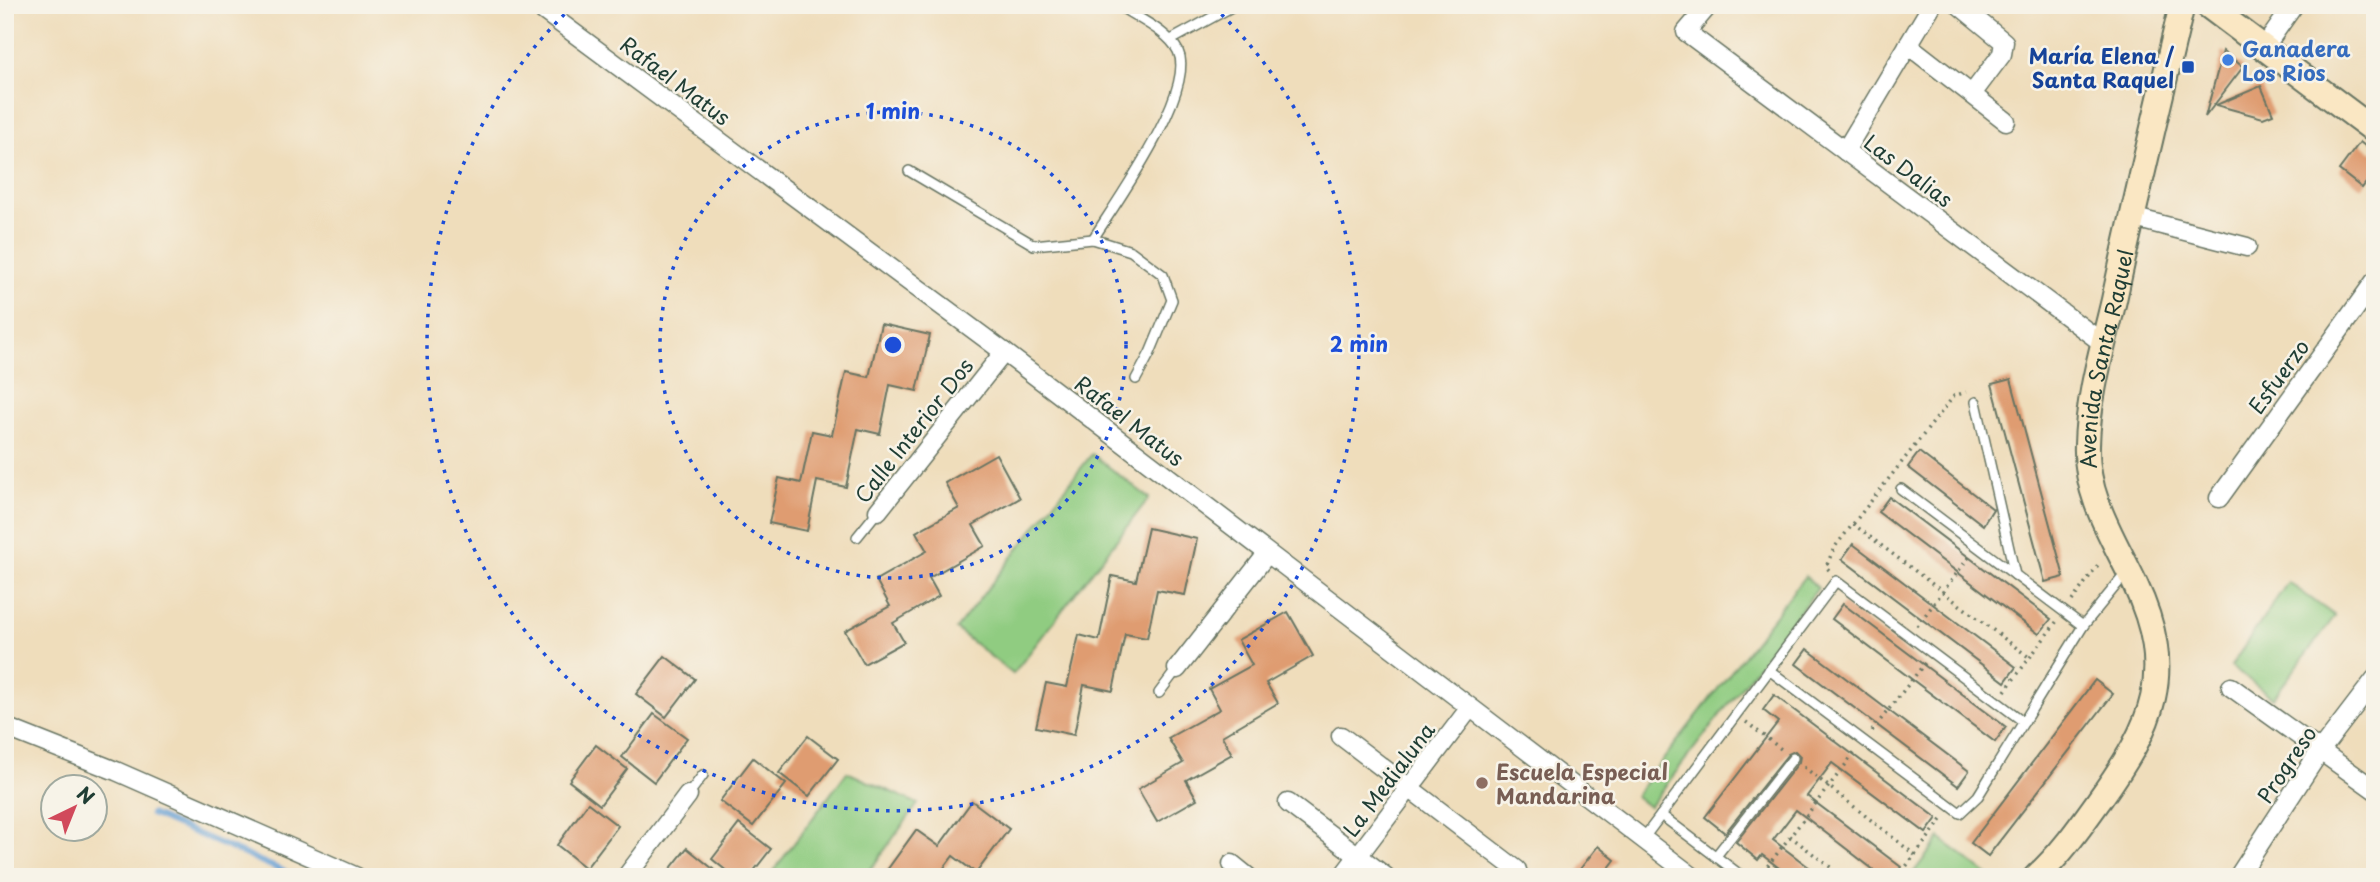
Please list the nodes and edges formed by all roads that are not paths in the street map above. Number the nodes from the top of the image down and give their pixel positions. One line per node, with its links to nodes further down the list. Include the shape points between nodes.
1 (536, 5): 23 (street, Rafael Matus)
2 (1118, 5): 10 (lane)
3 (1235, 5): 10 (lane)
4 (1709, 5): 16 (street, Las Dalias, via 1686,32)
5 (1932, 5): 11 (street)
6 (1959, 5): 13 (street, via 2004,42 2002,54)
7 (2182, 5): 18 (main road, Avenida Santa Raquel)
8 (2207, 5): 12 (main road)
9 (2294, 5): 12 (street)
10 (1171, 40): 19 (lane, via 1182,65 1179,83 1152,145)
11 (1908, 45): 13 (street); 16 (street)
12 (2263, 49): 15 (main road)
13 (1972, 94): 14 (street)
14 (2006, 121)
15 (2375, 131)
16 (1845, 151): 22 (street, Las Dalias)
17 (909, 171): 19 (lane, via 1034,245)
18 (2131, 217): 20 (street); 22 (main road, Avenida Santa Raquel)
19 (1093, 239): 24 (lane, via 1131,251 1163,275 1172,300)
20 (2247, 247)
21 (2375, 281): 27 (street, Esfuerzo)
22 (2104, 344): 31 (main road, Avenida Santa Raquel, via 2087,464 2095,501)
23 (1004, 352): 28 (street, Calle Interior Dos); 30 (street, Rafael Matus)
24 (1136, 379)
25 (1976, 402): 32 (lane)
26 (1901, 489): 32 (lane)
27 (2218, 498)
28 (878, 511): 29 (lane, Calle Interior Dos)
29 (857, 537)
30 (1267, 554): 34 (street); 39 (street, Rafael Matus)
31 (2129, 570): 33 (lane); 63 (main road, Avenida Santa Raquel, via 2154,645 2157,686 2151,716 2108,788 2062,851)
32 (2014, 575): 33 (lane)
33 (2083, 626): 40 (lane)
34 (1177, 669): 38 (lane)
35 (1769, 670): 40 (lane, via 1836,581); 40 (lane, via 1960,813 1978,796); 50 (lane)
36 (2375, 679): 43 (street, Progreso)
37 (2231, 687): 43 (street)
38 (1159, 693)
39 (1469, 709): 46 (street, La Medialuna); 51 (street, Rafael Matus)
40 (2024, 722)
41 (5, 727): 56 (street)
42 (1341, 736): 46 (street)
43 (2320, 751): 47 (street); 64 (street, Progreso)
44 (1793, 758): 53 (lane)
45 (703, 775): 48 (lane)
46 (1410, 788): 52 (street, La Medialuna); 55 (street)
47 (2375, 790)
48 (688, 795): 57 (street)
49 (1288, 803): 52 (street)
50 (1661, 815): 51 (lane); 53 (lane)
51 (1643, 839): 61 (street, Rafael Matus)
52 (1358, 855): 59 (street, La Medialuna); 60 (street)
53 (1716, 856): 62 (lane)
54 (1232, 864): 58 (street)
55 (1517, 870)
56 (357, 877)
57 (626, 877)
58 (1248, 877)
59 (1342, 877)
60 (1387, 877)
61 (1693, 877)
62 (1743, 877)
63 (2036, 877)
64 (2238, 877)

